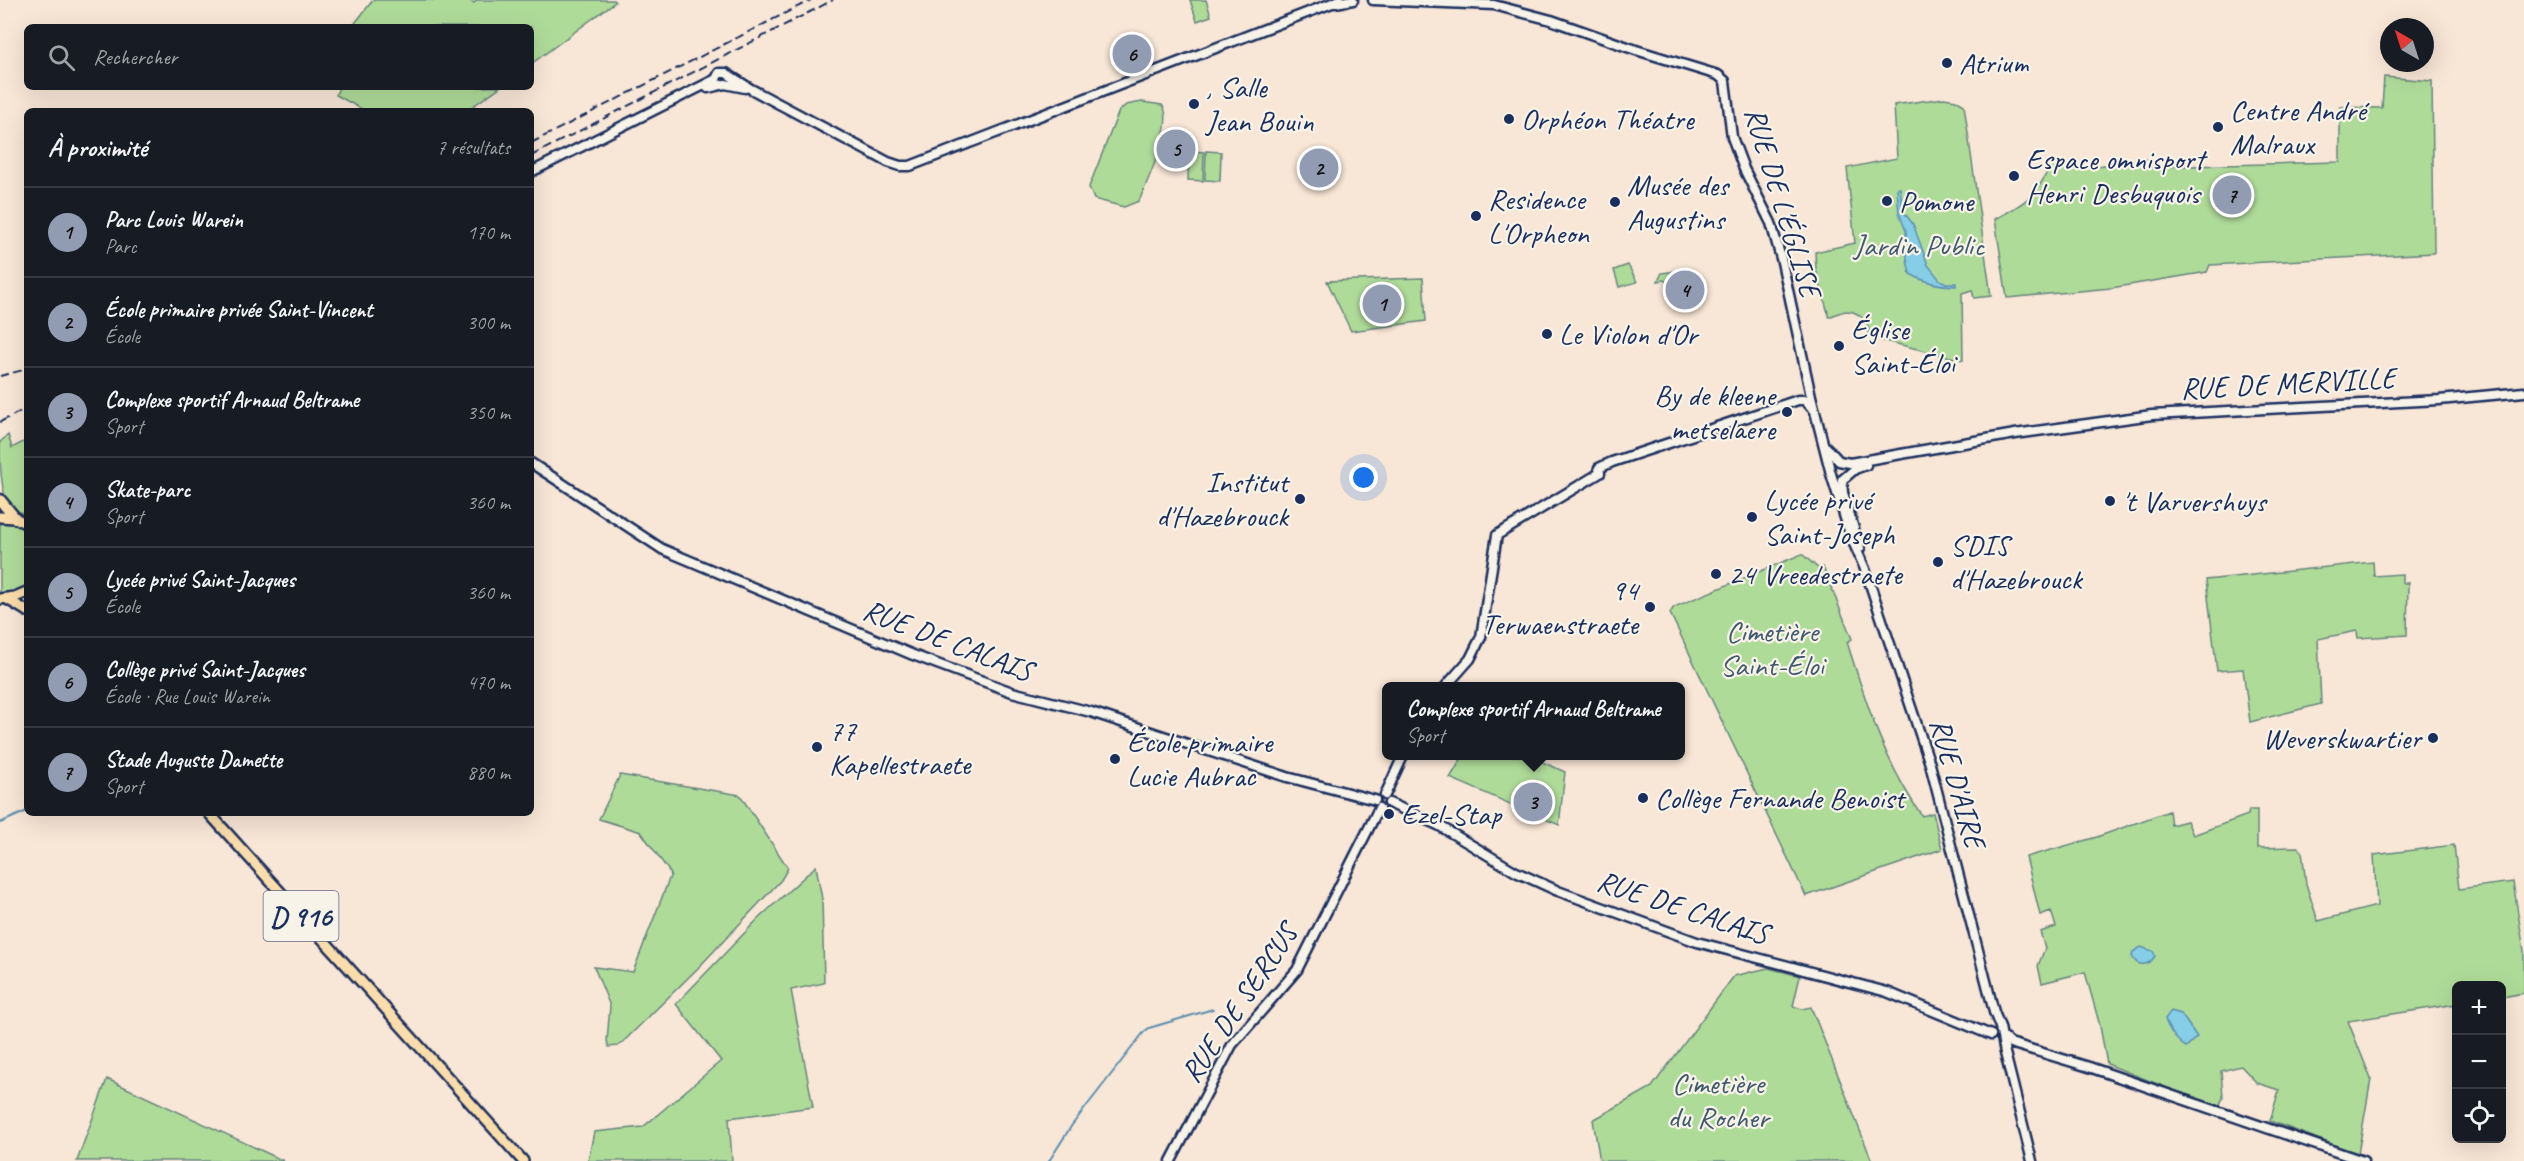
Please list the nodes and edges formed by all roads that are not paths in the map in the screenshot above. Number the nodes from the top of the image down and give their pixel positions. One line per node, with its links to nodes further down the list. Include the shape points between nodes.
1 (1353, 0): 5 (street)
2 (1373, 0): 3 (street)
3 (1384, 0): 4 (street)
4 (1411, 0): 8 (street, RUE DE L'ÉGLISE, via 1494,5 1568,25 1723,78 1733,142 1770,219 1781,257)
5 (1336, 2): 6 (street, via 914,166 891,164 751,89 722,81)
6 (534, 171)
7 (2524, 392): 9 (street, RUE DE MERVILLE, via 2174,413)
8 (1814, 411): 10 (street, RUE D'AIRE); 23 (street, via 1806,400 1800,399 1600,470 1497,536 1481,636 1470,659)
9 (2055, 430): 11 (street, RUE DE MERVILLE); 14 (street, RUE DE MERVILLE, via 1879,462 1858,467)
10 (1824, 444): 11 (street, RUE D'AIRE); 13 (street, RUE D'AIRE)
11 (1842, 462): 13 (street, via 1833,464); 14 (street, RUE D'AIRE)
12 (534, 465): 26 (street, RUE DE CALAIS, via 662,549 921,658 1012,692 1091,712)
13 (1831, 474): 14 (street); 19 (street, RUE D'AIRE)
14 (1846, 477): 19 (street, RUE D'AIRE, via 1843,493)
15 (0, 500): 17 (highway)
16 (0, 517): 17 (main road)
17 (15, 519): 18 (main road)
18 (24, 523)
19 (1865, 569): 28 (street, RUE D'AIRE, via 1930,764)
20 (24, 593): 21 (main road)
21 (4, 599): 22 (main road)
22 (24, 609)
23 (1450, 682)
24 (1402, 760): 25 (street)
25 (1387, 799): 26 (street, via 1385,808); 26 (street, via 1379,794); 28 (street, RUE DE CALAIS, via 1516,872 1563,893 1697,942 1881,990)
26 (1377, 804): 30 (street, RUE DE SERCUS, via 1297,969 1232,1045)
27 (212, 816): 29 (main road, D 916)
28 (1999, 1036): 31 (street, RUE D'AIRE); 32 (street)
29 (523, 1161)
30 (1171, 1161)
31 (2032, 1161)
32 (2363, 1161)

